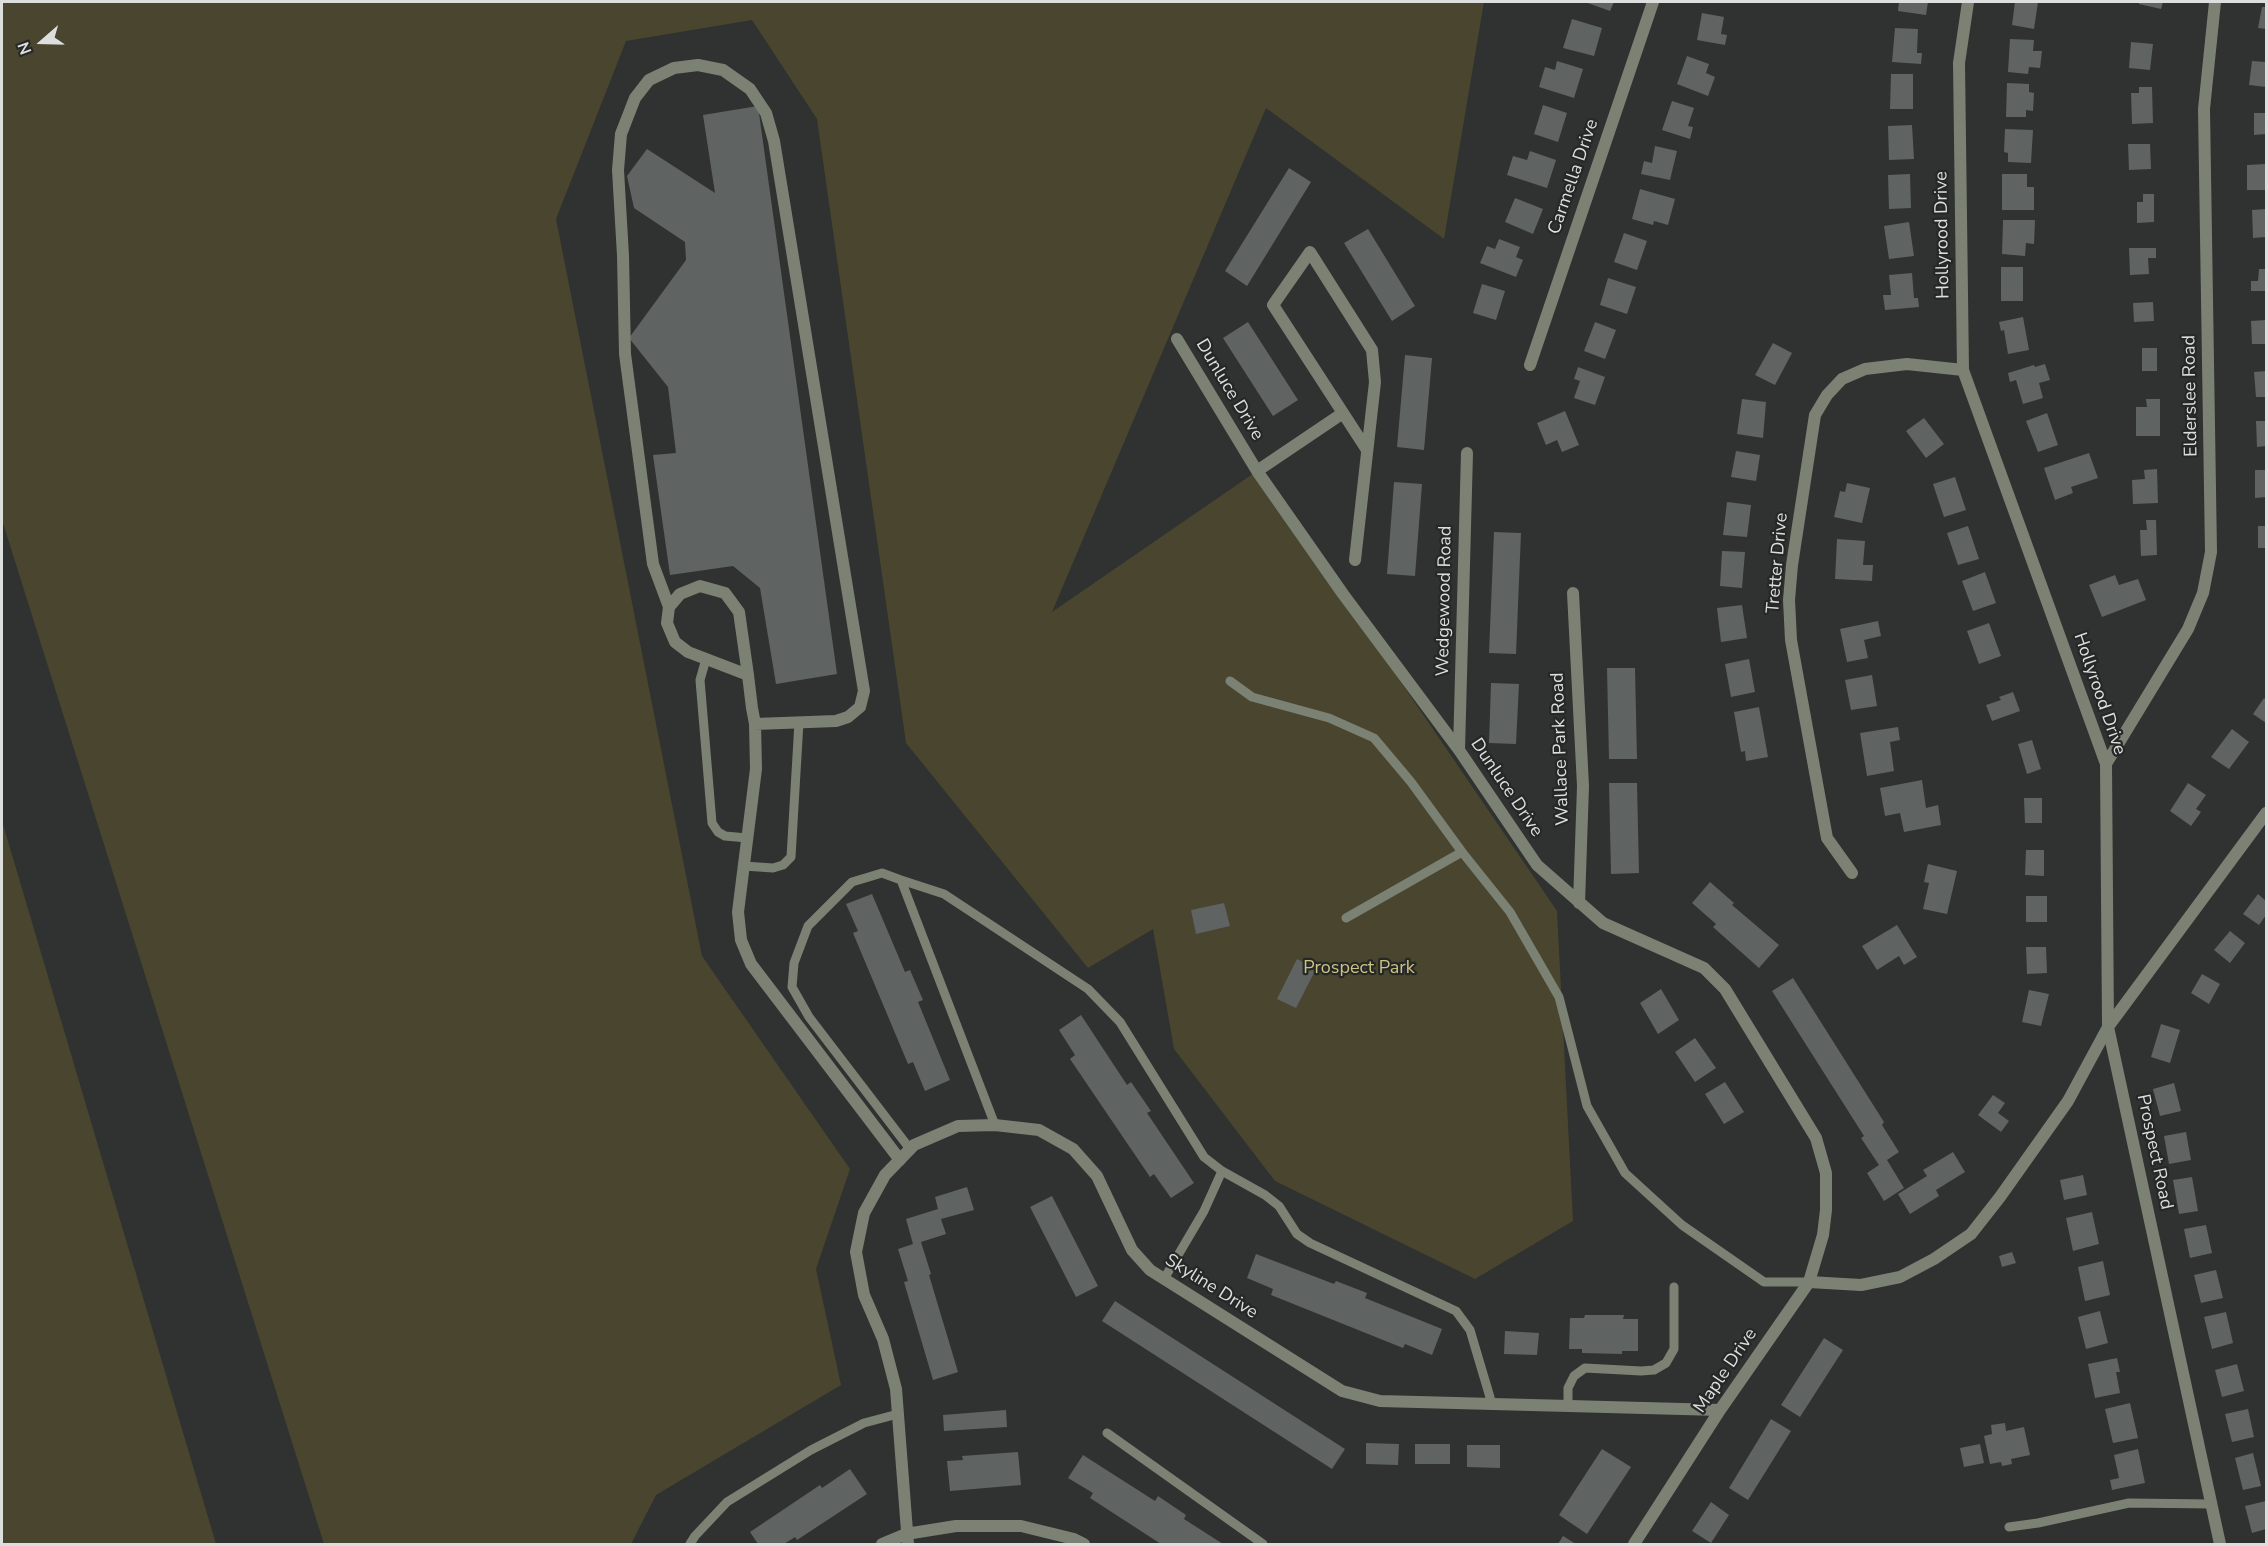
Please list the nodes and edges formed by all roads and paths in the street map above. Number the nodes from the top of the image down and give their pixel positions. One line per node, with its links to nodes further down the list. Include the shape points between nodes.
1 (1653, 2): 5 (street, Carmella Drive)
2 (1968, 2): 6 (street, Hollyrood Drive, via 1959,63)
3 (2215, 2): 20 (street, Elderslee Road, via 2204,109 2211,552 2203,593 2188,629)
4 (1178, 339): 10 (street, Dunluce Drive)
5 (1530, 365)
6 (1963, 370): 20 (street, Hollyrood Drive); 25 (street, Tretter Drive, via 1907,364 1865,369 1842,378 1815,415 1792,565 1791,640 1827,838)
7 (1343, 413): 8 (street); 8 (street, via 1273,305 1310,252 1372,350 1375,382); 10 (street)
8 (1367, 450): 11 (street)
9 (1467, 453): 19 (street, Wedgewood Road)
10 (1257, 471): 19 (street, Dunluce Drive)
11 (1355, 560)
12 (1573, 593): 27 (street, Wallace Park Road, via 1583,786)
13 (669, 607): 14 (street, via 668,623 675,642); 15 (street, via 680,594 700,586 725,594 739,612); 17 (street, via 653,564 625,354 618,170 621,134 635,98 649,80 674,68 698,65 723,70 750,89 766,113 774,141 864,692 860,707 848,717)
14 (706, 659): 15 (street); 22 (lane, via 700,680 712,823 725,836)
15 (748, 675): 18 (street)
16 (1230, 681): 23 (lane, via 1252,698 1329,718 1374,738)
17 (799, 722): 18 (street); 24 (lane, via 791,857 783,865 773,867)
18 (755, 724): 22 (street, via 756,769)
19 (1459, 750): 27 (street, Dunluce Drive, via 1537,865)
20 (2106, 764): 29 (street, Hollyrood Drive)
21 (2266, 813): 29 (street)
22 (747, 838): 24 (street)
23 (1462, 852): 28 (lane); 36 (lane, via 1510,912 1559,997 1587,1107 1625,1173 1682,1225 1764,1282)
24 (744, 866): 32 (street, via 738,912 741,940 750,964)
25 (1852, 873)
26 (901, 880): 30 (lane); 31 (lane, via 882,873 852,882 808,926 794,963 792,987 809,1017); 33 (lane, via 944,894 1088,989 1120,1022 1204,1157)
27 (1580, 903): 34 (street, Dunluce Drive, via 1604,923 1704,968 1725,989 1816,1138 1826,1173)
28 (1346, 918)
29 (2108, 1027): 36 (street, Hollyrood Drive, via 2068,1101 1971,1234 1900,1277 1861,1285); 43 (street, Prospect Road)
30 (995, 1125): 31 (street, Skyline Drive, via 958,1126); 35 (street, Skyline Drive, via 1039,1130 1073,1149 1097,1176 1132,1250)
31 (910, 1149): 32 (street, Skyline Drive)
32 (900, 1160): 41 (street, Skyline Drive, via 885,1175 864,1213 856,1251 864,1295 883,1338)
33 (1222, 1171): 35 (lane); 38 (lane, via 1279,1206 1297,1234 1310,1244 1456,1311 1470,1330)
34 (1826, 1210): 36 (street, Maple Drive)
35 (1164, 1279): 38 (street, Skyline Drive, via 1342,1391 1380,1401)
36 (1809, 1282): 40 (street, Maple Drive)
37 (1674, 1287): 39 (lane, via 1674,1349 1666,1363 1654,1370 1641,1371 1585,1368 1574,1376 1568,1388)
38 (1492, 1404): 39 (street, Skyline Drive)
39 (1568, 1406): 40 (street, Skyline Drive)
40 (1720, 1410): 50 (street, Maple Drive)
41 (898, 1414): 45 (street, Skyline Drive); 46 (lane, via 864,1423 736,1496)
42 (1107, 1433): 49 (lane)
43 (2211, 1504): 44 (lane, via 2129,1503); 51 (street, Prospect Road)
44 (2009, 1527)
45 (907, 1539): 47 (street); 48 (street, via 956,1526 1021,1526)
46 (690, 1545)
47 (882, 1545)
48 (1084, 1545)
49 (1263, 1545)
50 (1634, 1545)
51 (2220, 1545)

